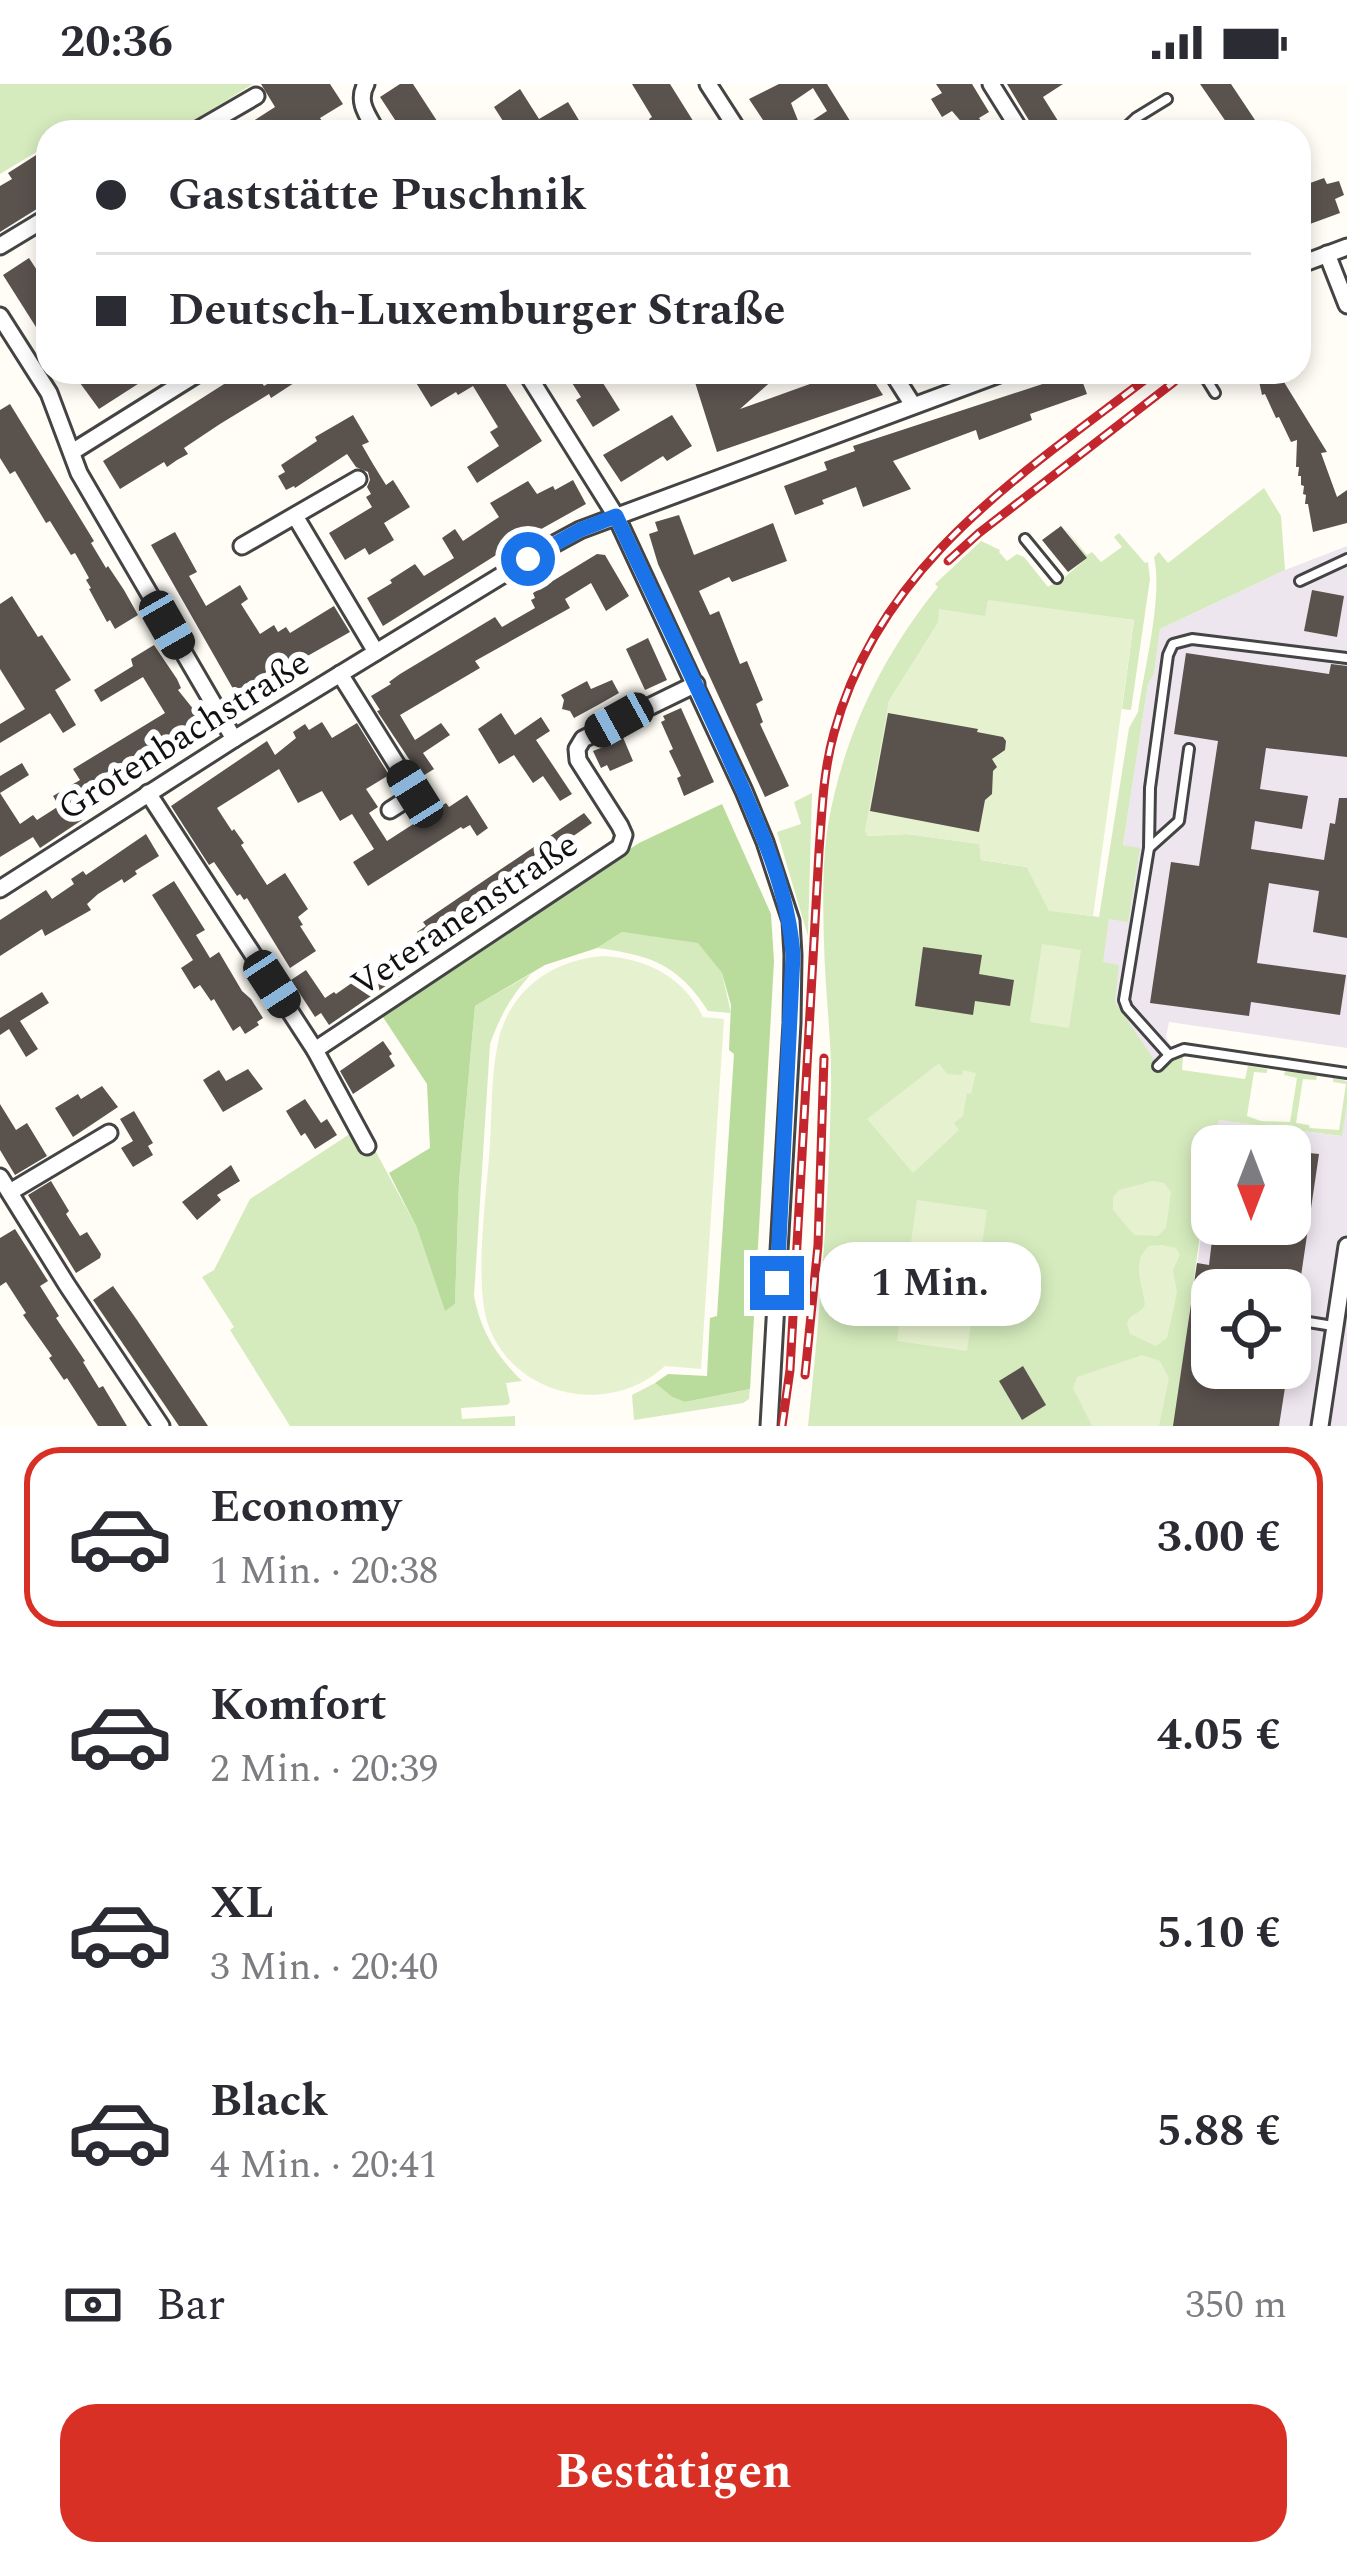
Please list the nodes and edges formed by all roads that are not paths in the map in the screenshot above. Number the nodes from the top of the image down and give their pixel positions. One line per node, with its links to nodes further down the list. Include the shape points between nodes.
1 (708, 84): 8 (street)
2 (991, 84): 9 (street)
3 (364, 90): 7 (street)
4 (256, 96): 6 (street)
5 (1167, 99): 10 (lane)
6 (215, 120)
7 (370, 120)
8 (731, 120)
9 (1014, 120)
10 (1134, 120)
11 (36, 224): 12 (street)
12 (0, 246)
13 (1347, 247): 14 (street)
14 (1327, 254): 15 (street); 16 (street)
15 (1311, 260)
16 (1347, 304)
17 (1, 320): 18 (street)
18 (36, 373)
19 (43, 384): 27 (street)
20 (181, 384): 27 (street)
21 (534, 384): 30 (street)
22 (900, 384): 26 (street)
23 (972, 384): 26 (street, Grotenbachstraße)
24 (1209, 384): 25 (lane)
25 (1215, 393)
26 (913, 405): 30 (street, Grotenbachstraße)
27 (72, 452): 40 (street)
28 (358, 479): 29 (street)
29 (295, 516): 32 (street); 36 (street)
30 (616, 516): 36 (street, Grotenbachstraße, via 543,550); 39 (street)
31 (1025, 539): 34 (lane)
32 (242, 546)
33 (1347, 559): 35 (lane)
34 (1057, 578)
35 (1300, 581)
36 (376, 652): 38 (street, Grotenbachstraße)
37 (1347, 658): 44 (lane, via 1192,639 1173,644 1150,788)
38 (340, 674): 40 (street, Grotenbachstraße); 43 (street, Grotenbachstraße, via 415,794)
39 (696, 684): 46 (street, Veteranenstraße, via 601,729 577,749 624,835 620,847); 58 (street, via 791,921)
40 (234, 739): 42 (street, Grotenbachstraße)
41 (1189, 749): 44 (lane, via 1179,821)
42 (148, 793): 45 (street, Grotenbachstraße); 46 (street)
43 (390, 810)
44 (1149, 848): 47 (lane, via 1124,1000)
45 (0, 889)
46 (315, 1050): 51 (street)
47 (1169, 1054): 48 (lane); 49 (lane, via 1184,1049)
48 (1158, 1066)
49 (1347, 1073)
50 (109, 1133): 53 (street)
51 (367, 1146)
52 (0, 1177): 53 (street)
53 (10, 1192): 57 (street)
54 (1347, 1246): 56 (street)
55 (1311, 1322): 56 (lane)
56 (1335, 1326): 59 (street)
57 (161, 1426)
58 (769, 1426)
59 (1320, 1426)

